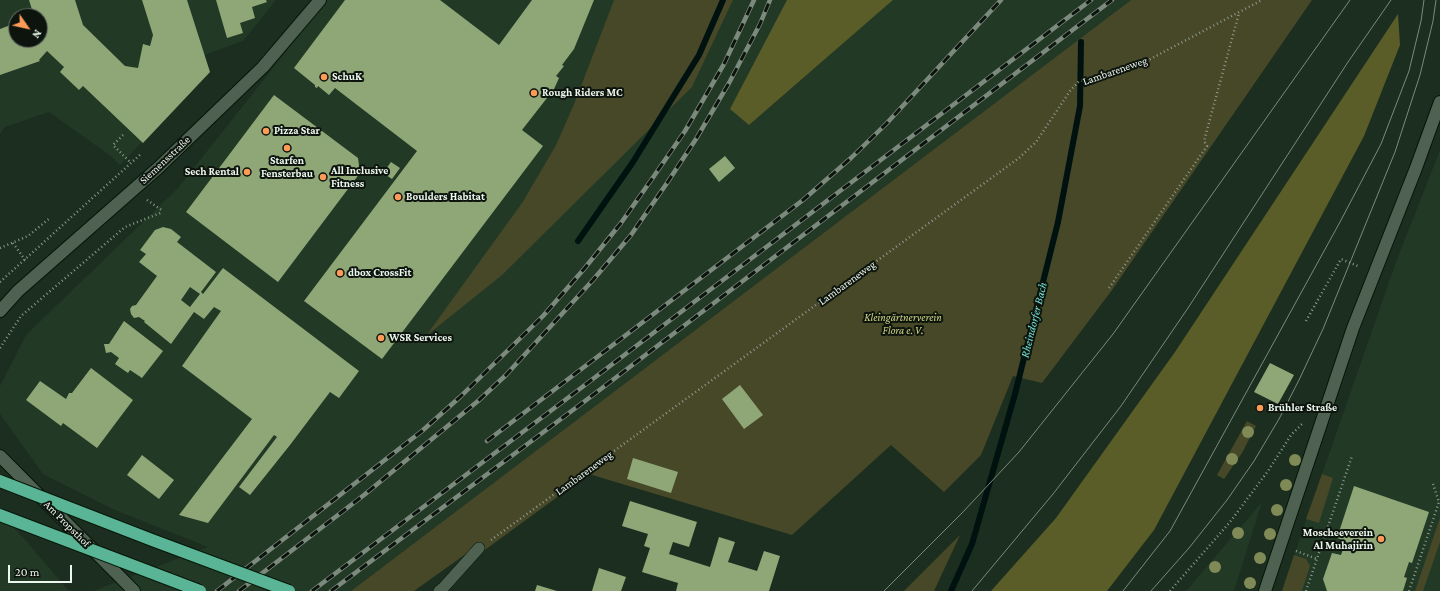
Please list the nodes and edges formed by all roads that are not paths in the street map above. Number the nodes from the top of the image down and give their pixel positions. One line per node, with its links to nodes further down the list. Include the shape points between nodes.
1 (320, 0): 3 (street, Siemensstraße, via 263,67 158,168 18,291)
2 (1440, 102): 12 (street, via 1353,328)
3 (0, 311)
4 (0, 456): 8 (street, Am Propsthof)
5 (0, 481): 10 (highway, bridge)
6 (0, 515): 9 (highway, bridge)
7 (479, 548): 11 (lane)
8 (134, 591)
9 (200, 591)
10 (289, 591)
11 (439, 591)
12 (1265, 591)

